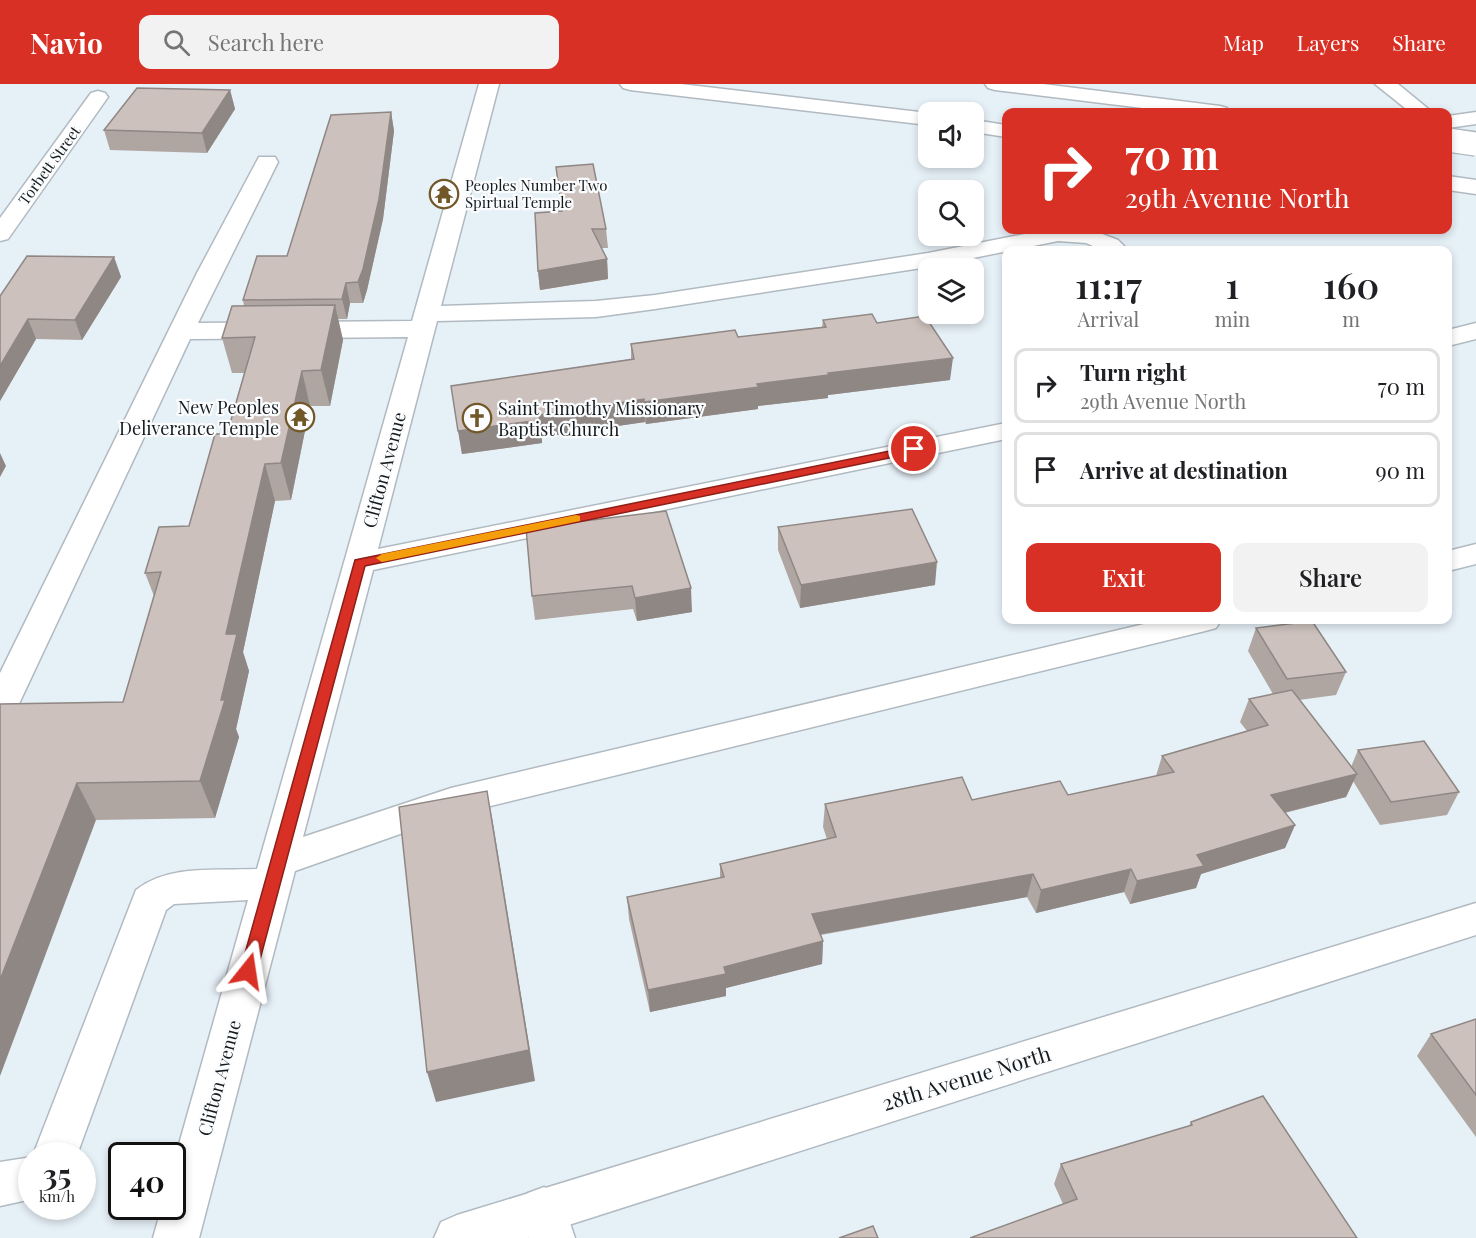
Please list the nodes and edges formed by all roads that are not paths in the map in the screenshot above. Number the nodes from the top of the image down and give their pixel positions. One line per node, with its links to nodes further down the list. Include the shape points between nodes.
1 (489, 84): 22 (main road, Clifton Avenue)
2 (995, 84): 6 (main road)
3 (1385, 84): 7 (main road)
4 (634, 85): 8 (main road)
5 (98, 97): 20 (main road, Torbett Street)
6 (1188, 108)
7 (1417, 108)
8 (918, 117)
9 (1476, 118): 10 (main road)
10 (1452, 121)
11 (984, 128): 12 (main road)
12 (1002, 130)
13 (1452, 135): 16 (main road)
14 (1452, 141): 15 (main road, bridge)
15 (1476, 144)
16 (1476, 153)
17 (267, 162): 23 (main road)
18 (1452, 184): 19 (main road)
19 (1476, 187)
20 (0, 234)
21 (1111, 246): 22 (main road, via 1074,234 1058,234 928,260 596,309)
22 (425, 322): 23 (main road); 29 (main road, Clifton Avenue)
23 (181, 331): 31 (main road)
24 (1476, 332): 25 (main road)
25 (1452, 337)
26 (1002, 431): 29 (main road)
27 (1476, 554): 28 (main road)
28 (1452, 560)
29 (359, 563): 32 (main road, Clifton Avenue)
30 (1188, 624): 32 (main road, via 451,802)
31 (0, 708)
32 (275, 872): 34 (main road, via 172,888 150,901); 38 (main road, Clifton Avenue)
33 (1476, 919): 37 (main road, 28th Avenue North)
34 (60, 1142)
35 (18, 1181): 36 (main road)
36 (0, 1184)
37 (548, 1223): 39 (main road, 28th Avenue North)
38 (176, 1238)
39 (456, 1238)

